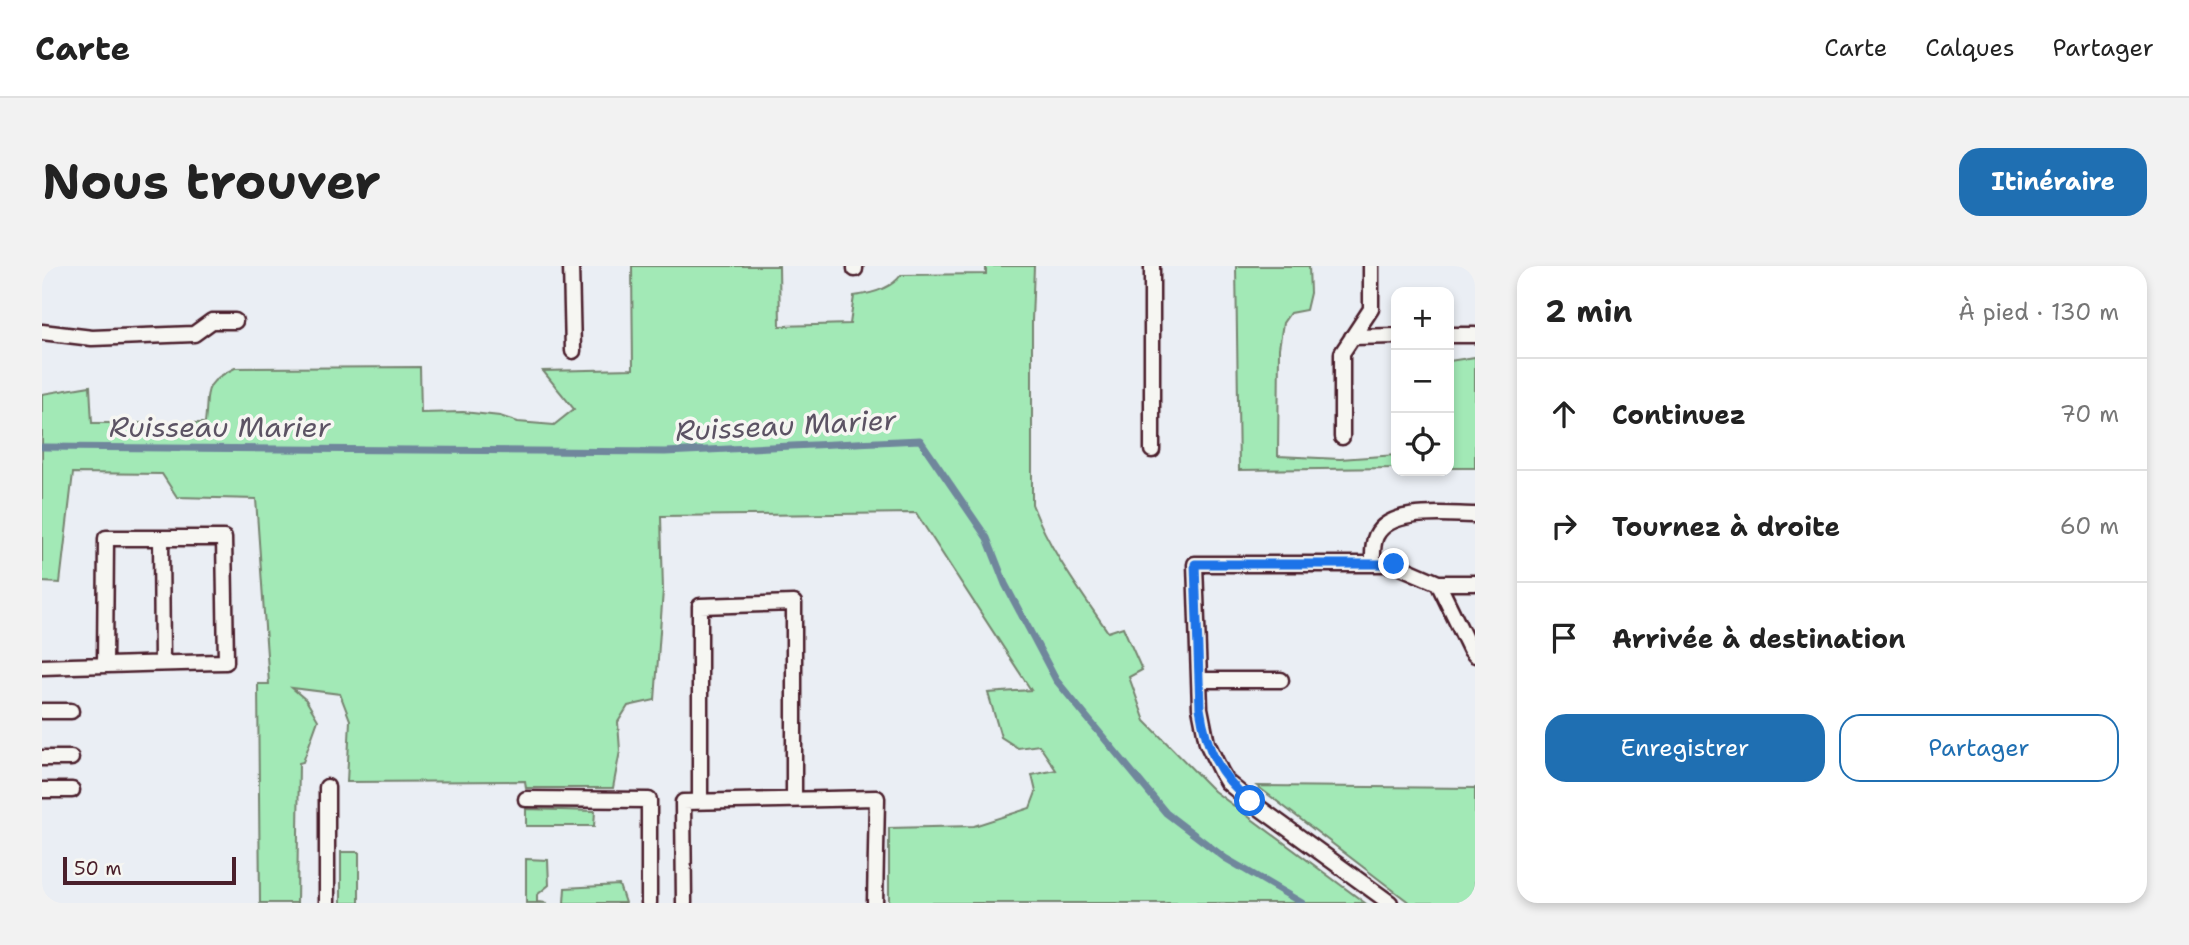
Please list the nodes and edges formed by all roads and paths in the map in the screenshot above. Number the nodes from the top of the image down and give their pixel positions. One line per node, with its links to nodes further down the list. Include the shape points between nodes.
1 (571, 266): 10 (lane)
2 (1152, 266): 12 (lane)
3 (1371, 266): 9 (lane, via 1370,309)
4 (235, 321): 5 (lane, via 212,321 194,334 92,338)
5 (42, 332)
6 (1454, 335): 7 (lane)
7 (1475, 335)
8 (1391, 336): 9 (lane)
9 (1353, 337): 11 (lane, via 1342,353)
10 (573, 351)
11 (1342, 437)
12 (1152, 450)
13 (1475, 515): 15 (lane, via 1397,519 1377,534)
14 (161, 538): 19 (lane); 19 (lane, via 224,538 226,648 226,662); 20 (lane, via 106,538)
15 (1373, 564): 16 (lane, via 1394,564); 22 (lane, via 1195,564)
16 (1438, 583): 17 (lane); 18 (lane)
17 (1475, 583)
18 (1475, 655)
19 (162, 663): 20 (lane)
20 (105, 665): 21 (lane)
21 (42, 667)
22 (1199, 680): 23 (lane); 38 (lane, via 1202,725 1227,782)
23 (1281, 680)
24 (42, 711): 25 (lane)
25 (71, 711)
26 (42, 758): 27 (lane)
27 (71, 758)
28 (327, 787): 34 (lane)
29 (42, 790): 30 (lane)
30 (72, 790)
31 (526, 799): 35 (lane, via 649,800)
32 (794, 800): 33 (lane); 33 (lane, via 794,603 700,606); 37 (lane, via 877,798)
33 (700, 801): 36 (lane, via 683,802)
34 (327, 903)
35 (649, 903)
36 (684, 903)
37 (875, 903)
38 (1390, 903)

